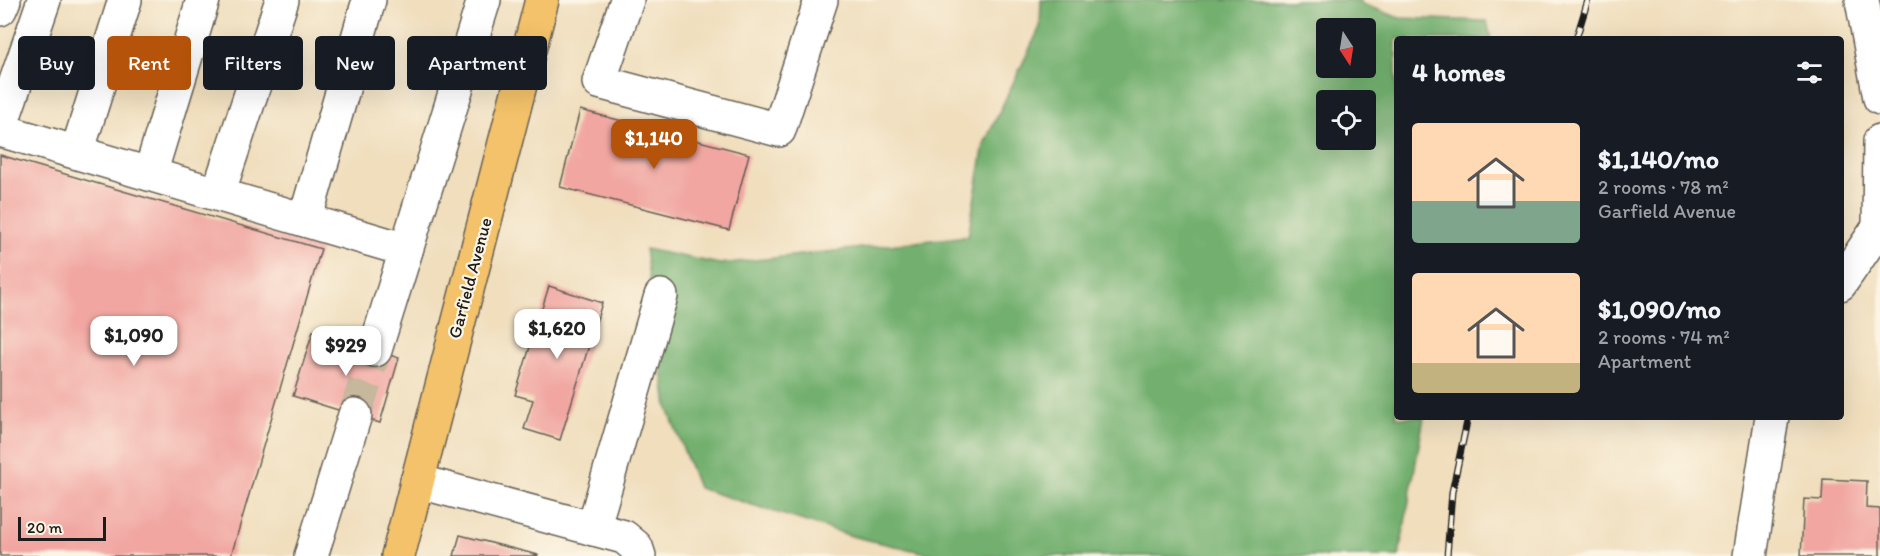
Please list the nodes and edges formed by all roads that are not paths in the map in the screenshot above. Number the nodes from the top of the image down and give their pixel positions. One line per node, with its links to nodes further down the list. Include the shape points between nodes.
1 (4, 0): 12 (lane)
2 (44, 0): 14 (lane)
3 (125, 0): 16 (lane)
4 (203, 0): 17 (lane)
5 (282, 0): 18 (lane)
6 (369, 0): 19 (lane)
7 (483, 0): 21 (lane)
8 (542, 0): 27 (main road, Garfield Avenue)
9 (627, 0): 10 (lane, via 599,82 779,130)
10 (822, 0)
11 (1862, 0): 13 (lane)
12 (0, 9)
13 (1880, 98)
14 (0, 129): 16 (lane)
15 (1880, 141): 20 (lane)
16 (77, 152): 17 (lane)
17 (150, 174): 18 (lane)
18 (218, 194): 19 (lane)
19 (305, 220): 21 (lane)
20 (1880, 228): 22 (lane)
21 (406, 249): 24 (lane)
22 (1844, 278)
23 (660, 296): 28 (lane)
24 (375, 350)
25 (355, 415): 29 (lane)
26 (1772, 420): 32 (lane)
27 (417, 481): 28 (lane); 30 (main road, Garfield Avenue)
28 (593, 529): 31 (lane, via 624,537 636,547)
29 (311, 556)
30 (398, 556)
31 (639, 556)
32 (1750, 556)

